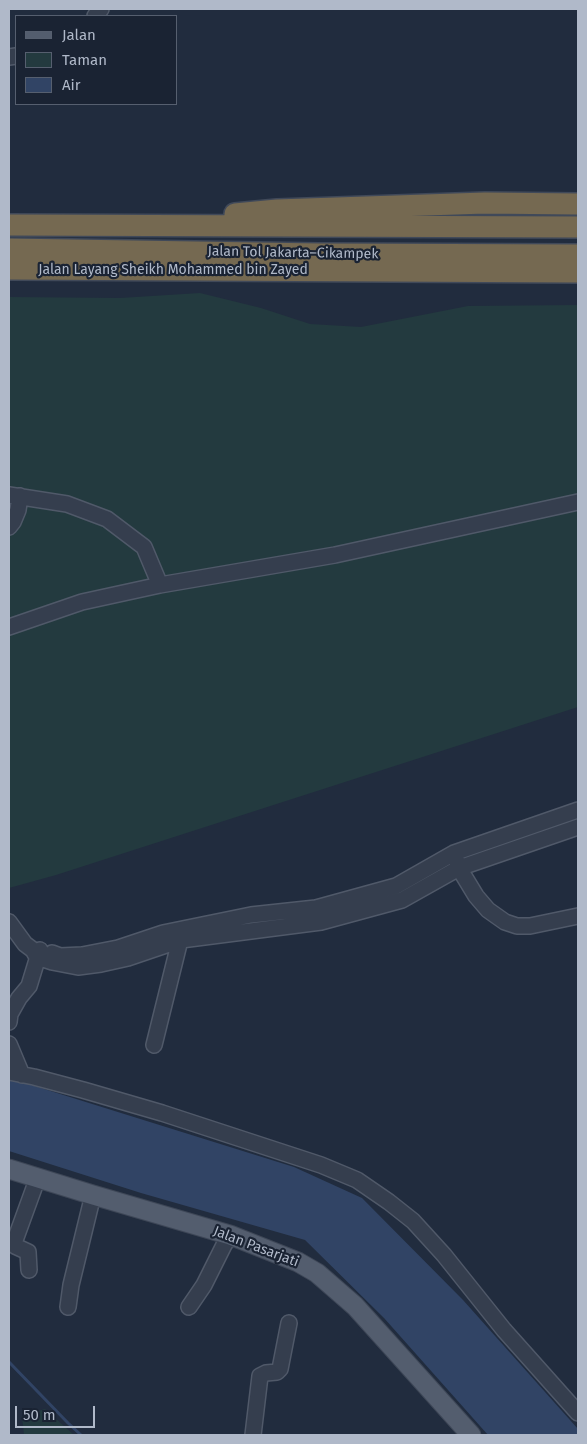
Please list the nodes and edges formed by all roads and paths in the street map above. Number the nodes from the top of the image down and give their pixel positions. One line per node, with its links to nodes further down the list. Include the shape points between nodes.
1 (573, 204): 3 (highway, via 485,203 277,210)
2 (9, 225): 3 (highway, Jalan Tol Jakarta–Cikampek)
3 (118, 226): 4 (highway, Jalan Tol Jakarta–Cikampek)
4 (578, 227)
5 (9, 249): 6 (highway, Jalan Tol Jakarta–Cikampek)
6 (578, 255)
7 (9, 269): 8 (highway, Jalan Layang Sheikh Mohammed bin Zayed)
8 (578, 272)
9 (14, 496): 11 (street, via 18,510); 12 (street, via 67,504 107,518 144,546)
10 (578, 502): 12 (street, via 335,555)
11 (9, 527)
12 (160, 585): 13 (street, via 82,602)
13 (9, 627)
14 (578, 810): 16 (street)
15 (578, 827): 17 (street)
16 (454, 853): 17 (street); 20 (street, via 396,886 316,908 251,915)
17 (459, 868): 18 (street, via 476,896 505,922 530,926); 20 (street, via 402,900 321,922)
18 (577, 917)
19 (9, 922): 21 (street)
20 (182, 934): 21 (street, via 128,958 78,967 52,962); 24 (street)
21 (34, 950): 22 (street, via 29,986 10,1014)
22 (9, 1022)
23 (9, 1044): 25 (street)
24 (154, 1045)
25 (15, 1074): 34 (street, via 162,1113 321,1164 357,1180 413,1221 504,1330)
26 (9, 1168): 27 (main road, Jalan Pasarjati)
27 (38, 1177): 28 (main road, Jalan Pasarjati); 30 (street, via 14,1244 28,1252)
28 (93, 1195): 29 (main road, Jalan Pasarjati); 31 (street)
29 (230, 1235): 32 (street); 36 (main road, Jalan Pasarjati, via 317,1273 355,1306)
30 (29, 1270)
31 (68, 1307)
32 (189, 1307)
33 (289, 1324): 35 (street, via 280,1369 260,1376)
34 (577, 1407)
35 (253, 1435)
36 (471, 1435)

